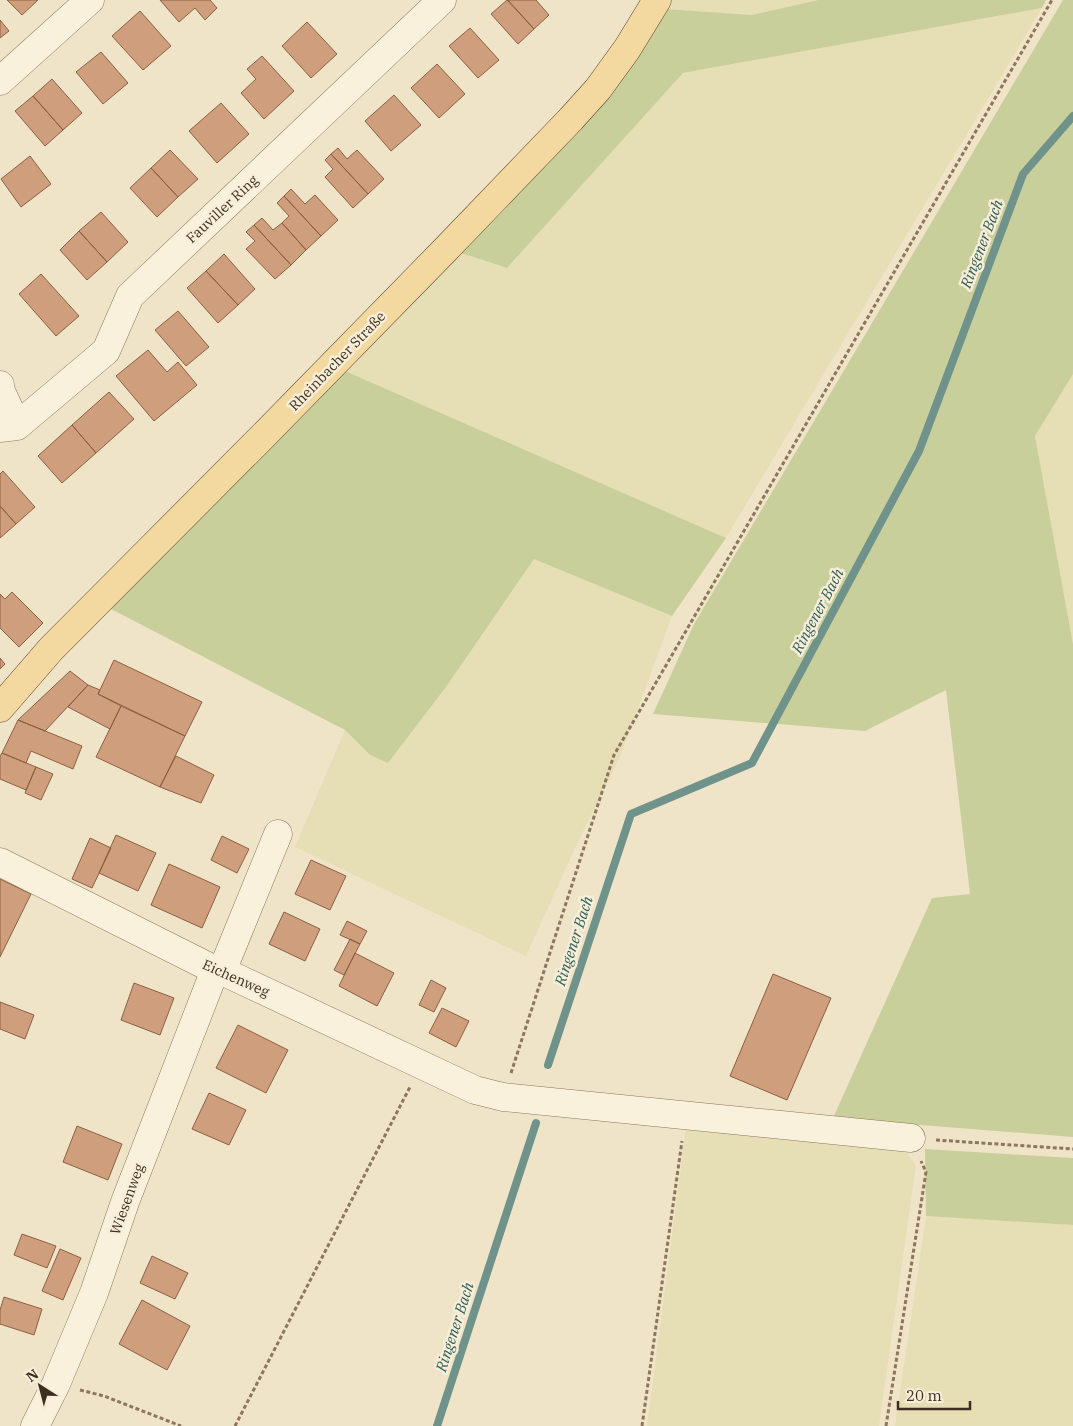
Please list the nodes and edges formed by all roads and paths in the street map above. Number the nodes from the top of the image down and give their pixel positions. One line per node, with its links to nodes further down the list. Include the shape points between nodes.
1 (90, 0): 5 (street)
2 (442, 0): 7 (street, Fauviller Ring, via 130,296 106,352)
3 (657, 0): 8 (main road, Rheinbacher Straße, via 627,49 571,119 51,649)
4 (1052, 0): 13 (path, via 614,755)
5 (0, 81)
6 (0, 385): 7 (street, Fauviller Ring)
7 (9, 427)
8 (0, 708)
9 (278, 834): 11 (street, Wiesenweg)
10 (0, 862): 11 (street, Eichenweg)
11 (218, 970): 12 (street, Eichenweg); 17 (street, Wiesenweg, via 124,1202 94,1293)
12 (422, 1064): 13 (street, Eichenweg, via 475,1090); 20 (path)
13 (503, 1096): 14 (street, Eichenweg)
14 (686, 1115): 15 (street, Eichenweg); 21 (path)
15 (911, 1138): 16 (path); 22 (path, via 926,1172)
16 (1073, 1149)
17 (56, 1384): 18 (street, Wiesenweg); 19 (path, via 104,1396)
18 (35, 1426)
19 (181, 1426)
20 (235, 1426)
21 (642, 1426)
22 (886, 1426)

